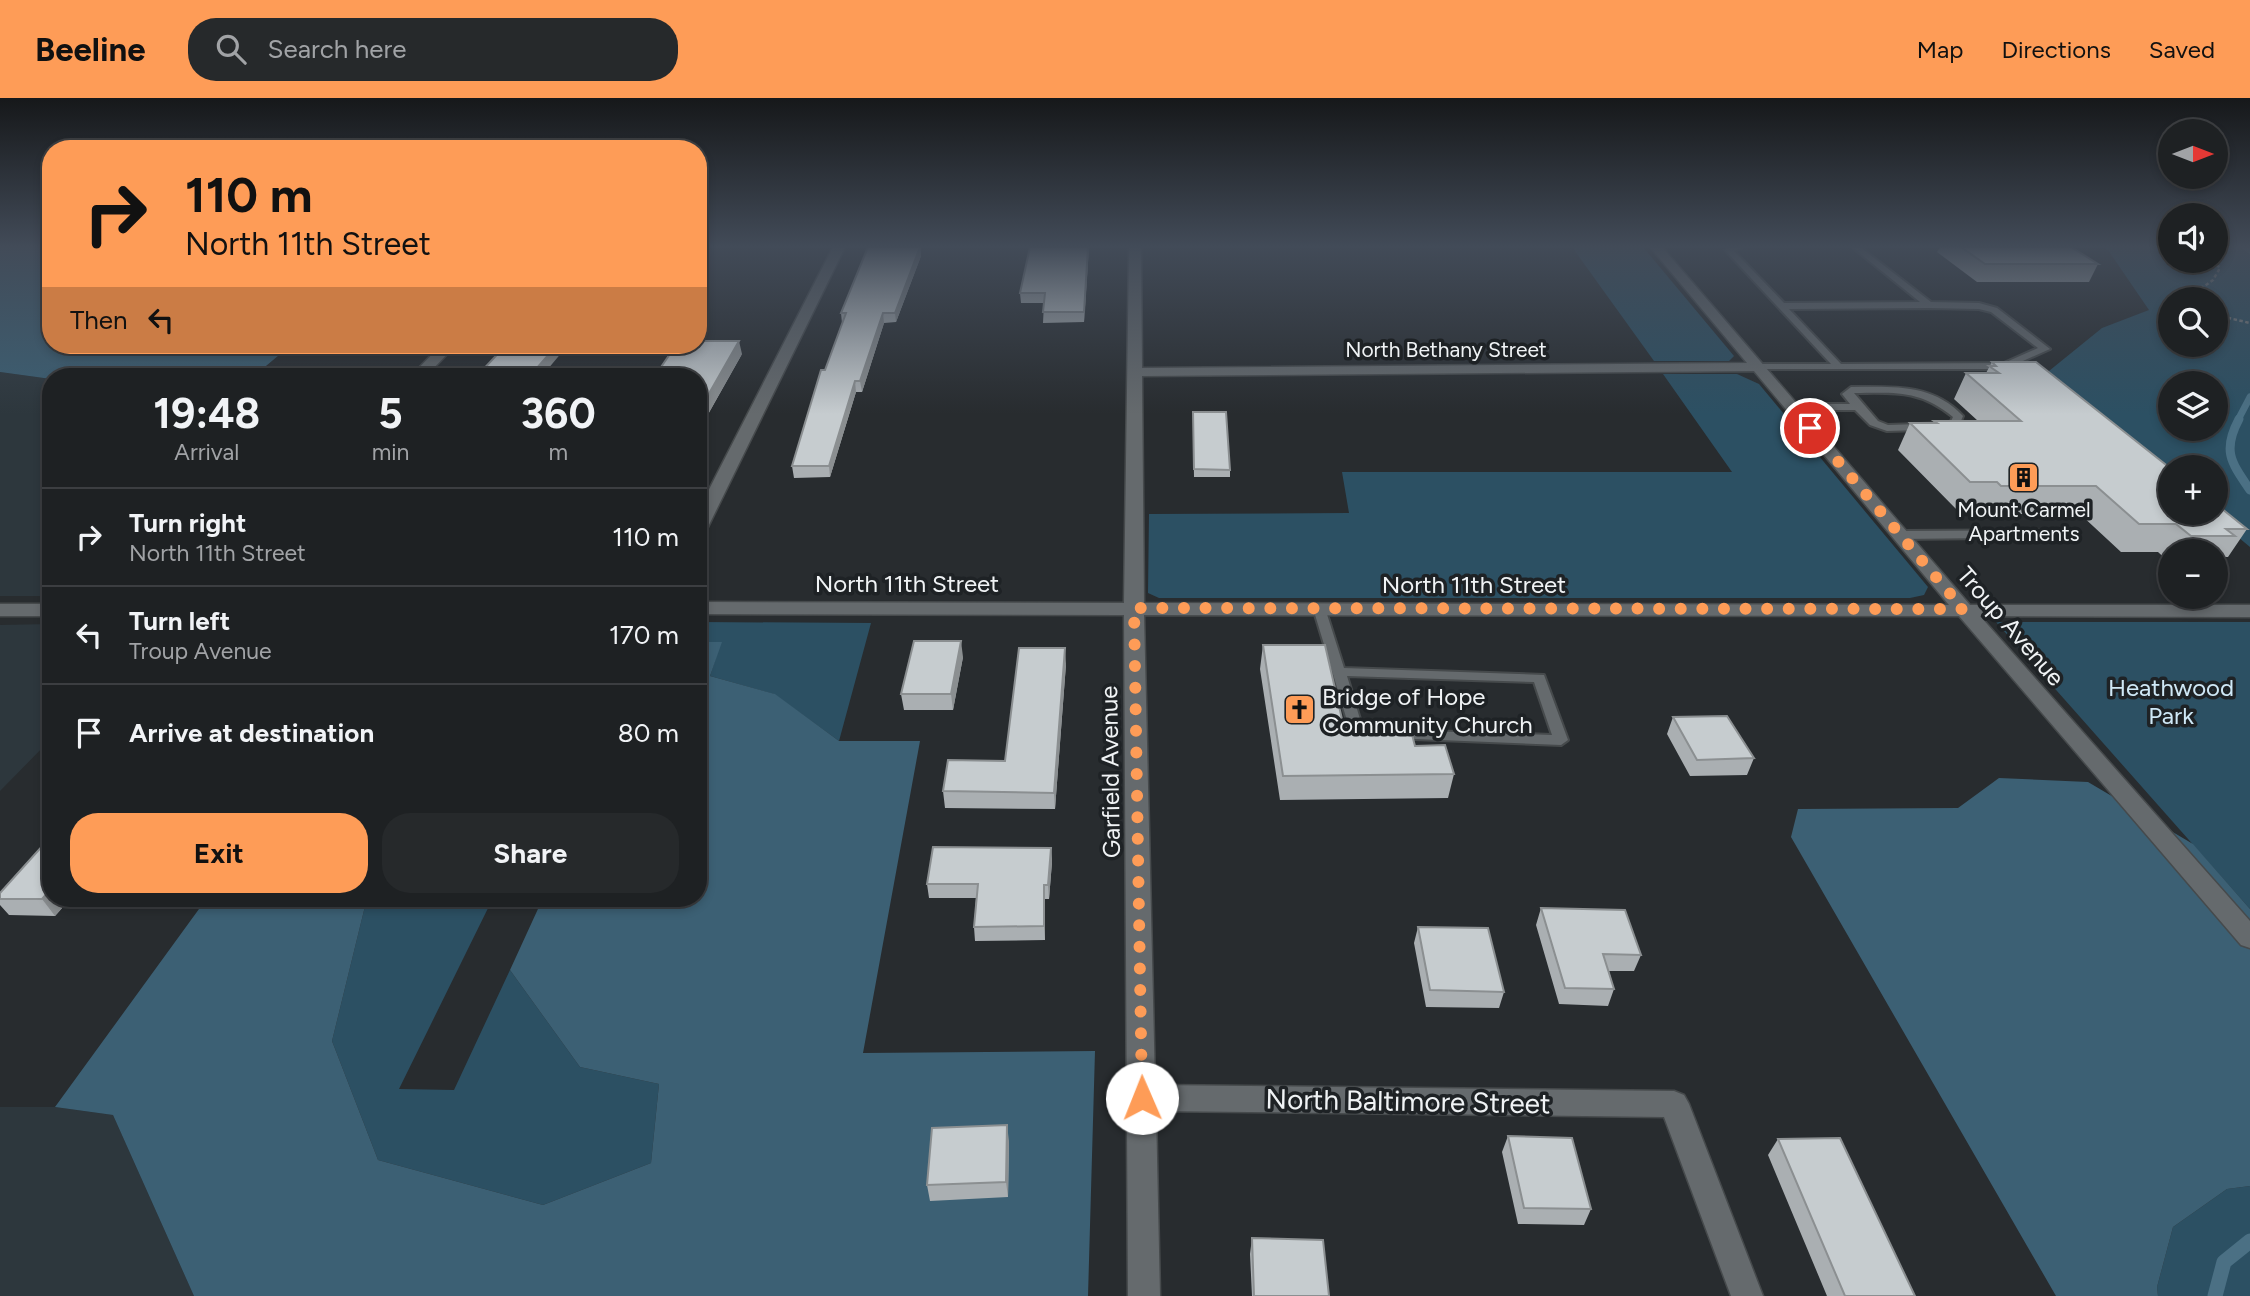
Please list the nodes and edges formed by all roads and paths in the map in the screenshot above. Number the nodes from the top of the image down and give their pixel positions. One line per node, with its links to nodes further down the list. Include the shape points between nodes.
1 (811, 303): 17 (street)
2 (1135, 303): 14 (street, Garfield Avenue)
3 (1703, 303): 13 (street, Troup Avenue)
4 (1779, 303): 7 (lane)
5 (1926, 303): 6 (lane)
6 (1929, 305): 7 (lane); 11 (lane, via 1994,310 2045,349 2005,366)
7 (1782, 306): 11 (lane)
8 (2228, 318): 9 (path)
9 (2250, 323)
10 (440, 354): 12 (street)
11 (1839, 367): 13 (lane)
12 (426, 368)
13 (1758, 368): 14 (street, North Bethany Street); 15 (street, Troup Avenue)
14 (1135, 372): 21 (street, Garfield Avenue)
15 (1792, 407): 16 (lane); 19 (street, Troup Avenue)
16 (1857, 407): 16 (lane, via 1847,394 1851,390 1920,391 1940,399 1958,416 1954,426 1887,428 1874,424)
17 (707, 511)
18 (2073, 534): 19 (lane)
19 (1900, 535): 23 (street, Troup Avenue)
20 (707, 608): 21 (street, North 11th Street)
21 (1134, 608): 22 (street, North 11th Street); 29 (street, Garfield Avenue)
22 (1319, 608): 23 (street, North 11th Street); 27 (lane)
23 (1963, 609): 26 (street, North 11th Street); 28 (street, Troup Avenue)
24 (0, 610): 25 (street)
25 (42, 610)
26 (2250, 611)
27 (1340, 672): 27 (lane, via 1357,734 1561,740 1539,678)
28 (2250, 938)
29 (1142, 1098): 30 (street, Garfield Avenue); 31 (street, North Baltimore Street, via 1674,1104)
30 (1143, 1296)
31 (1747, 1296)

